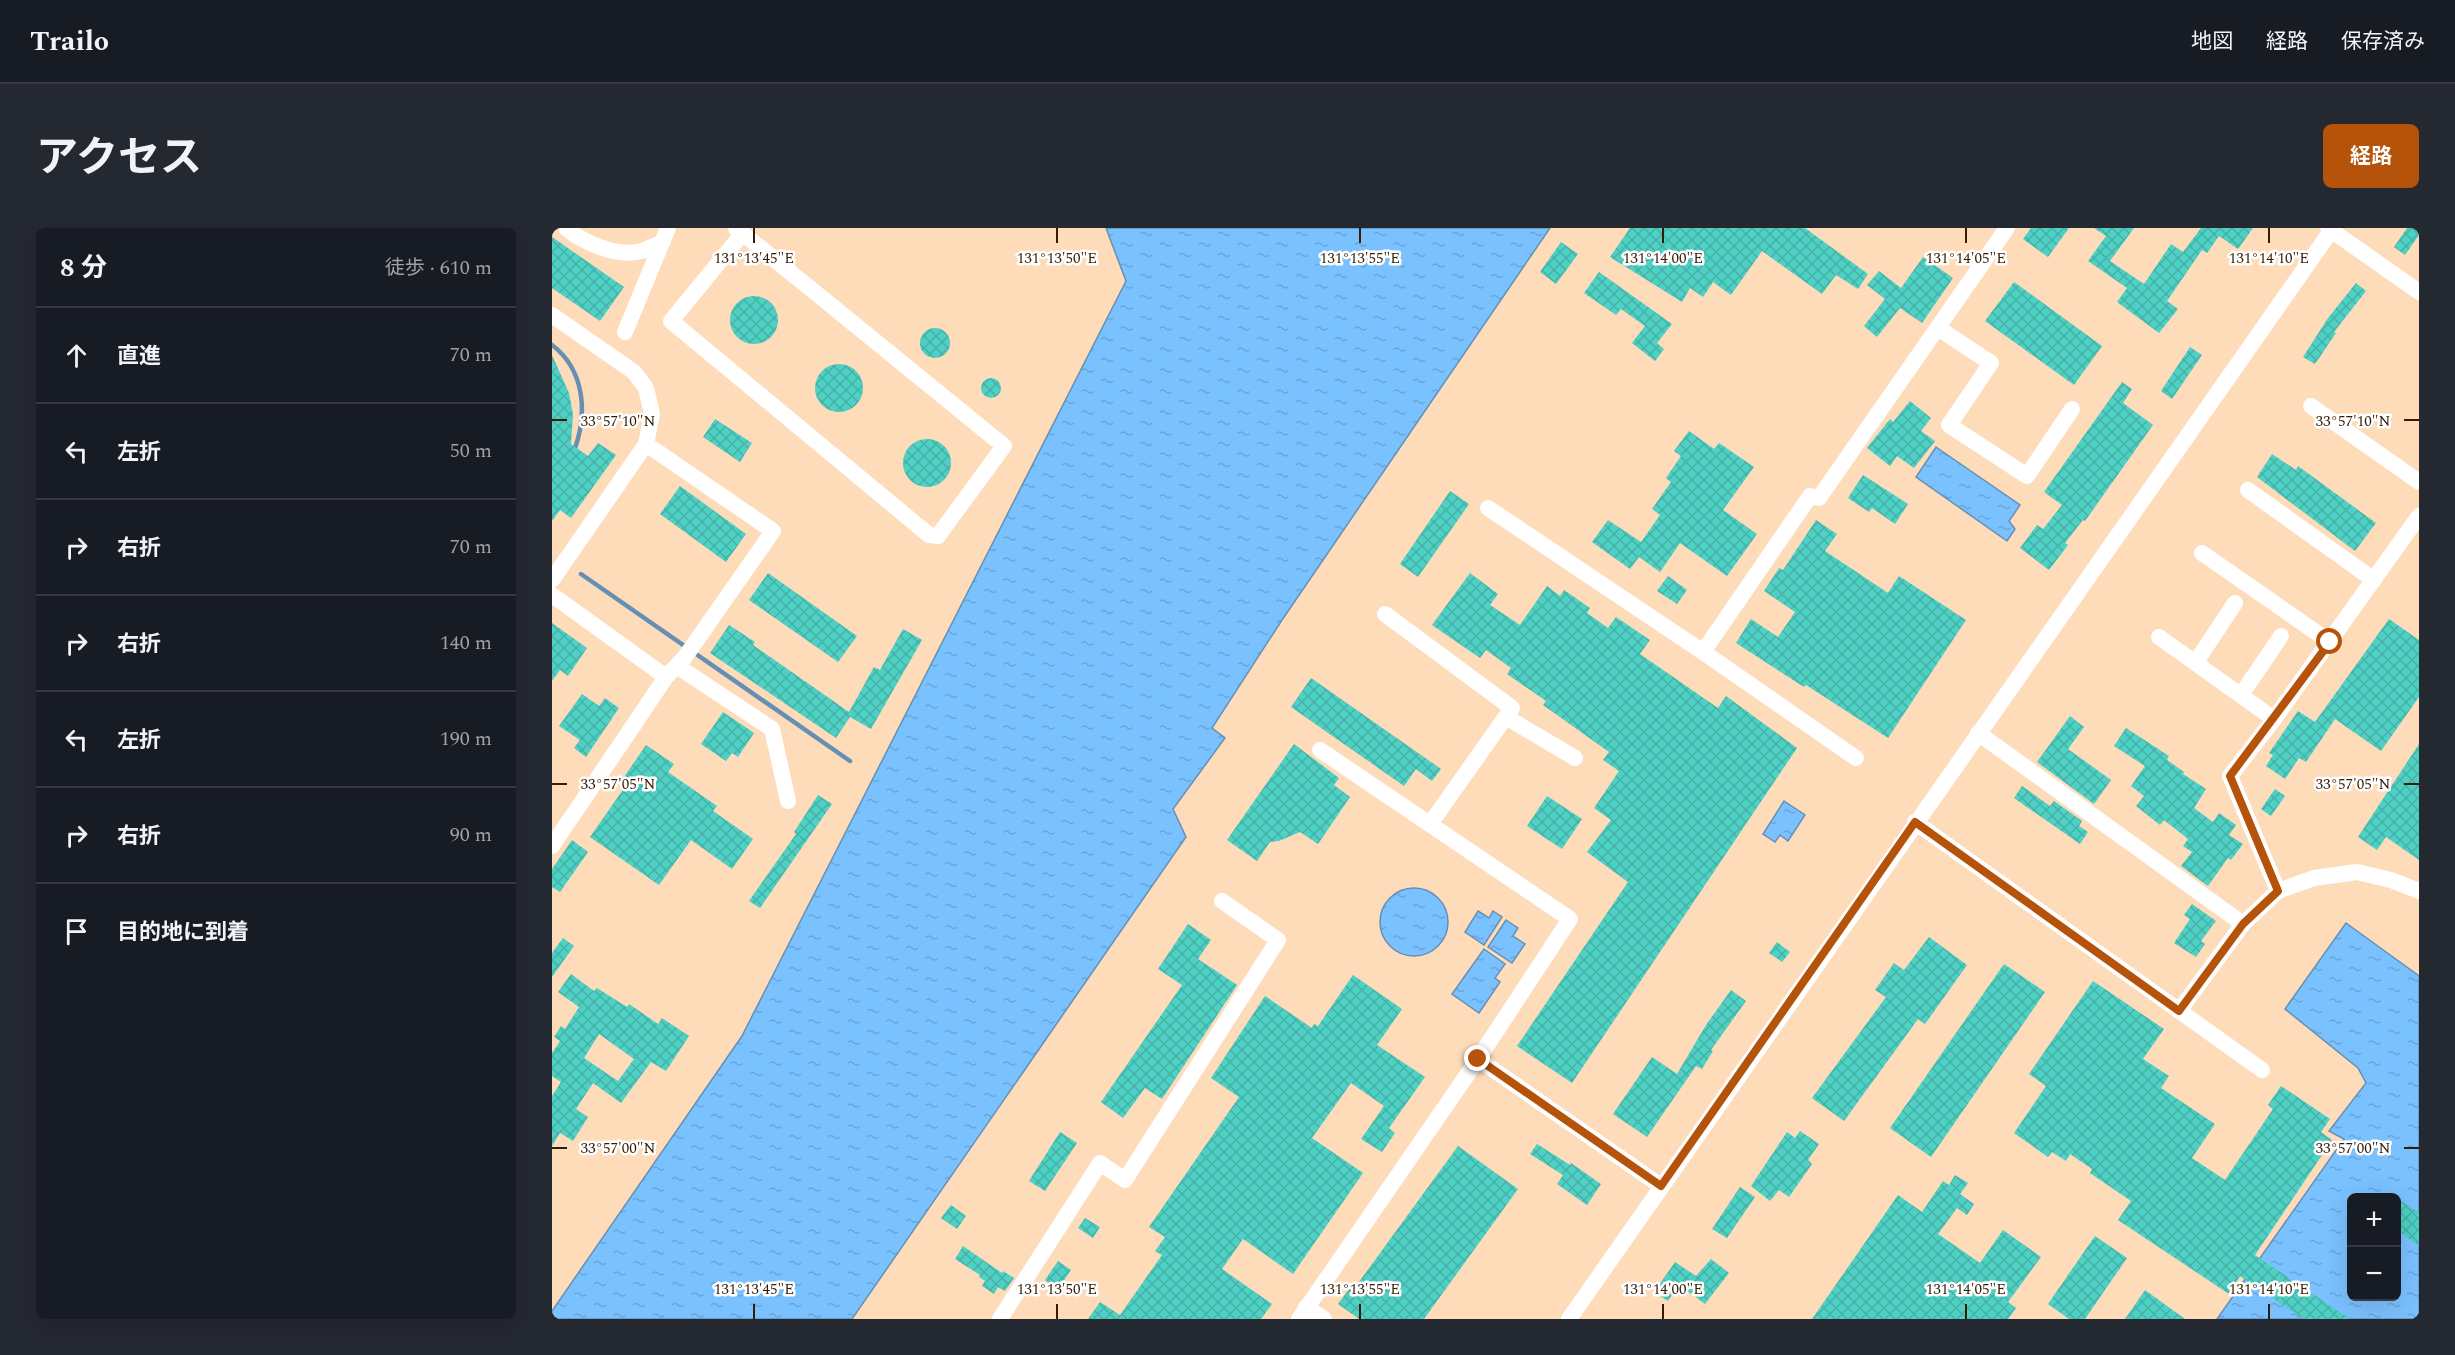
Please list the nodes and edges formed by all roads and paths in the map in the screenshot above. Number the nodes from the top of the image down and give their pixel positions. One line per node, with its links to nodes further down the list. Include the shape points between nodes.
1 (566, 228): 5 (lane, via 617,252 637,252)
2 (2007, 228): 8 (lane)
3 (2331, 229): 6 (lane); 32 (lane)
4 (740, 231): 4 (lane, via 1004,446 938,536 929,535 671,321)
5 (666, 235): 9 (lane)
6 (2419, 292)
7 (552, 315): 12 (lane, via 634,372 646,388 652,414)
8 (1938, 328): 11 (lane, via 1991,363 1949,425 2027,476); 26 (lane, via 1819,498 1810,496)
9 (625, 332)
10 (2311, 406): 13 (lane)
11 (2072, 409)
12 (646, 444): 18 (lane); 28 (lane, via 773,531)
13 (2419, 482)
14 (2248, 490): 19 (lane)
15 (1488, 508): 26 (lane)
16 (2419, 516): 19 (lane)
17 (2202, 553): 25 (lane)
18 (553, 575)
19 (2374, 580): 25 (lane)
20 (552, 595): 28 (lane)
21 (2235, 603): 27 (lane)
22 (1385, 614): 30 (lane, via 1512,708)
23 (2281, 636): 29 (lane)
24 (2159, 637): 27 (lane)
25 (2330, 642): 31 (lane)
26 (1703, 652): 35 (lane)
27 (2196, 662): 29 (lane)
28 (676, 667): 36 (lane, via 772,729); 39 (lane)
29 (2241, 695): 31 (lane)
30 (1506, 717): 34 (lane); 38 (lane)
31 (2274, 718): 40 (lane, via 2230,776)
32 (1978, 734): 37 (lane); 43 (lane)
33 (1320, 750): 38 (lane)
34 (1575, 758)
35 (1856, 758)
36 (788, 801)
37 (1915, 822): 44 (lane); 47 (lane)
38 (1430, 824): 45 (lane, via 1570,919)
39 (552, 846)
40 (2278, 891): 41 (lane, via 2314,878 2357,872); 43 (lane)
41 (2419, 891)
42 (1222, 901): 49 (lane, via 1278,939 1125,1180 1100,1163)
43 (2243, 924): 44 (lane)
44 (2179, 1011): 46 (lane)
45 (1478, 1059): 47 (lane); 48 (lane)
46 (2262, 1070)
47 (1661, 1186): 51 (lane)
48 (1303, 1313): 50 (lane)
49 (1000, 1319)
50 (1324, 1319)
51 (1569, 1319)

